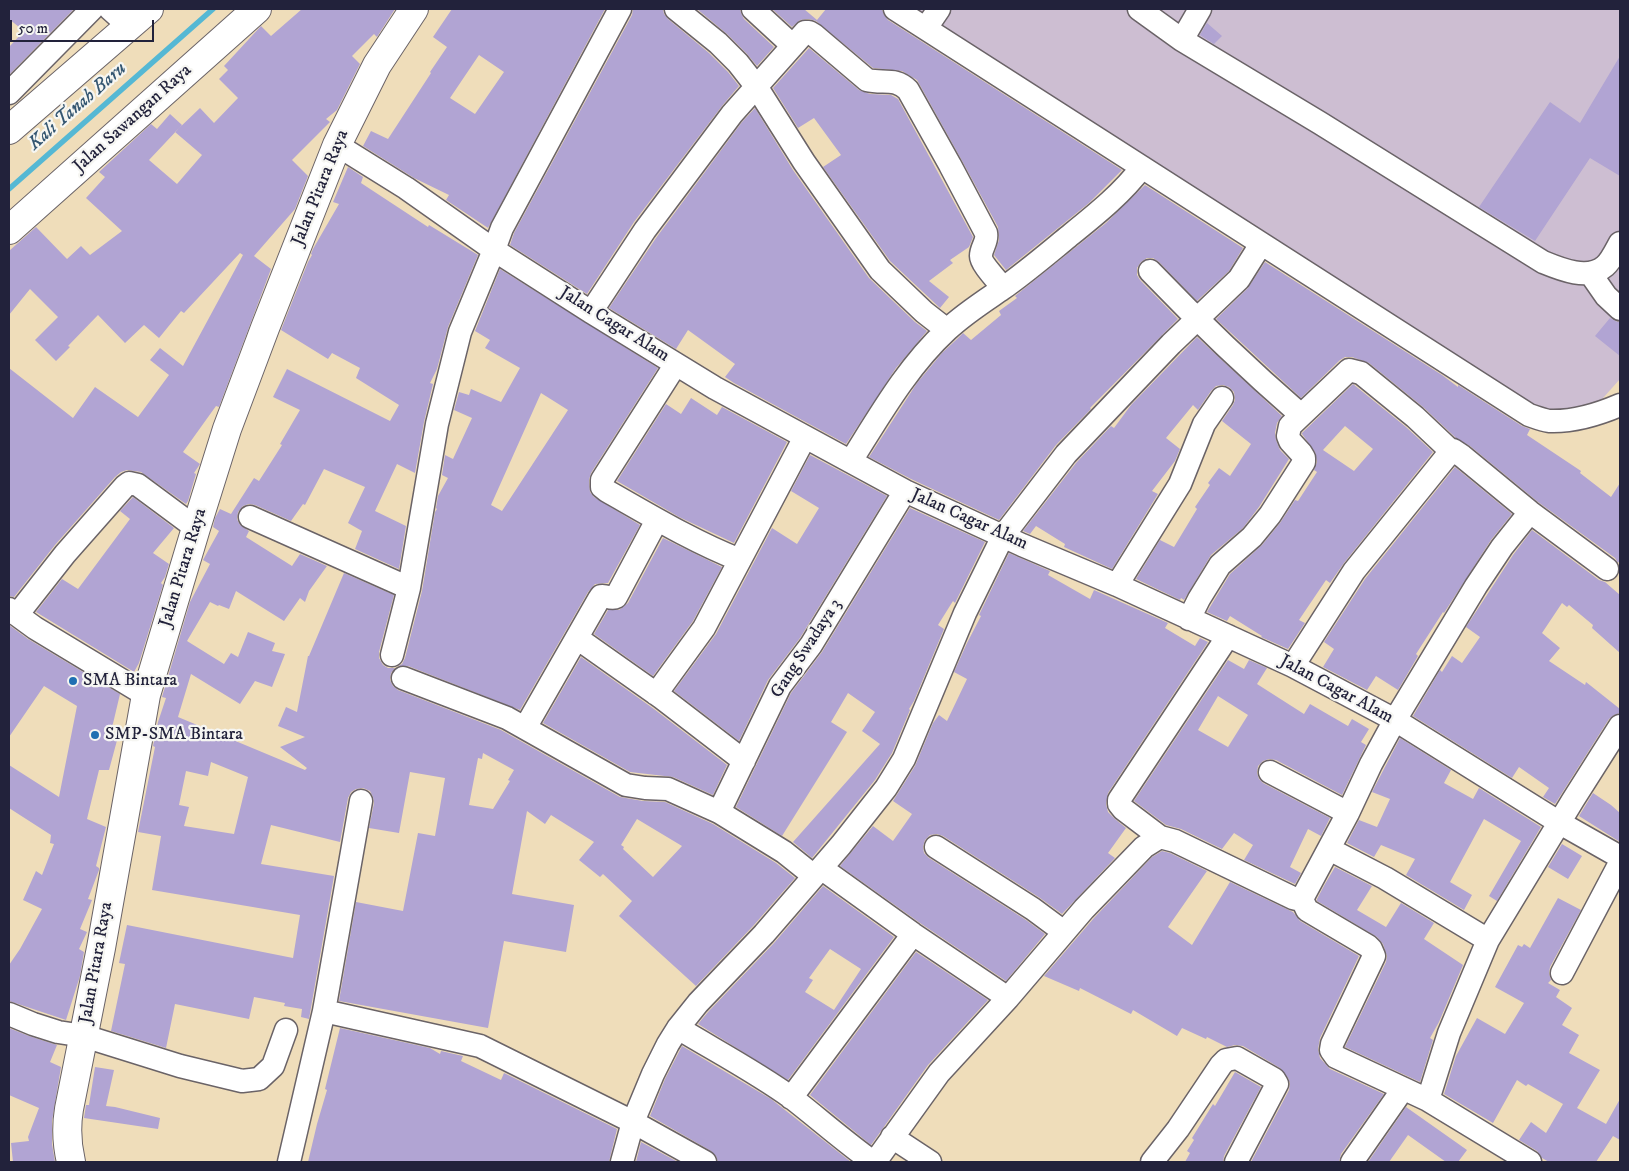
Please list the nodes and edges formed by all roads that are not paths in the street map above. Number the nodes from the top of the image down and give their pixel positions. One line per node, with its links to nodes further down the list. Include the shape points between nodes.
1 (92, 9): 16 (street)
2 (257, 9): 20 (main road, Jalan Sawangan Raya)
3 (414, 9): 18 (main road, Jalan Pitara Raya, via 377,65)
4 (620, 9): 23 (street, via 502,228)
5 (676, 9): 15 (street, via 718,43)
6 (753, 9): 14 (street)
7 (895, 9): 12 (street)
8 (939, 9): 12 (street)
9 (1139, 9): 13 (street)
10 (1200, 9): 13 (street)
11 (129, 14): 17 (main road)
12 (926, 28): 19 (street)
13 (1182, 40): 25 (street, via 1543,262 1560,269)
14 (792, 45): 15 (street); 26 (street, via 800,35 809,32 867,80 898,82 908,90 986,233 982,261)
15 (756, 86): 28 (street, via 644,230); 30 (street, via 804,162 880,270)
16 (9, 94)
17 (9, 130)
18 (337, 145): 23 (street, Jalan Cagar Alam, via 406,188); 42 (main road, Jalan Pitara Raya, via 227,429)
19 (1142, 167): 22 (street); 26 (street, via 1130,183 1084,224)
20 (9, 230)
21 (1620, 243): 25 (street, via 1605,266)
22 (1261, 244): 29 (street, via 1239,279); 33 (street, via 1529,415 1548,421 1568,419 1604,412)
23 (494, 250): 28 (street, Jalan Cagar Alam); 47 (street, via 460,332 441,407)
24 (1150, 271): 29 (street)
25 (1590, 273): 27 (street)
26 (1003, 288): 30 (street)
27 (1620, 309)
28 (590, 312): 31 (street, Jalan Cagar Alam)
29 (1197, 320): 34 (street); 43 (street, via 1066,454)
30 (947, 330): 37 (street, via 906,376)
31 (676, 364): 35 (street, Jalan Cagar Alam); 41 (street, via 601,484 607,492)
32 (1222, 398): 46 (street, via 1201,430 1180,484)
33 (1620, 405)
34 (1302, 414): 36 (street, via 1344,373 1354,370 1415,417); 49 (street, via 1290,426 1288,436 1304,462 1270,515 1252,537 1220,565)
35 (805, 437): 37 (street, Jalan Cagar Alam); 44 (street)
36 (1450, 451): 39 (street, via 1462,456); 53 (street, via 1354,571)
37 (851, 461): 38 (street, Jalan Cagar Alam)
38 (905, 491): 43 (street, Jalan Cagar Alam); 60 (street, Gang Swadaya 3, via 811,645 780,686)
39 (1530, 512): 45 (street); 57 (street, via 1476,586)
40 (250, 517): 47 (street)
41 (657, 520): 44 (street); 51 (street, via 616,597 601,596)
42 (196, 528): 48 (street, via 138,485 130,483); 56 (main road, Jalan Pitara Raya)
43 (1003, 536): 46 (street, Jalan Cagar Alam); 71 (street, via 965,613 904,759 886,788)
44 (740, 560): 55 (street, via 704,628)
45 (1607, 569)
46 (1117, 585): 49 (street, Jalan Cagar Alam)
47 (409, 588): 52 (street)
48 (13, 612): 56 (street)
49 (1189, 619): 50 (street, Jalan Cagar Alam)
50 (1228, 636): 53 (street, Jalan Cagar Alam); 66 (street, via 1119,800 1123,809)
51 (577, 638): 55 (street); 59 (street)
52 (392, 656)
53 (1292, 666): 57 (street, Jalan Cagar Alam)
54 (403, 678): 59 (street)
55 (656, 694): 60 (street)
56 (146, 695): 82 (main road, Jalan Pitara Raya)
57 (1395, 720): 64 (street); 65 (street, Jalan Cagar Alam)
58 (1620, 726): 65 (street)
59 (525, 728): 63 (street, via 626,785 668,789)
60 (744, 761): 63 (street, Gang Swadaya 3)
61 (1270, 772): 64 (street)
62 (361, 800): 78 (street)
63 (719, 812): 71 (street)
64 (1348, 813): 68 (street)
65 (1560, 823): 69 (street, Jalan Cagar Alam); 75 (street)
66 (1160, 837): 72 (street, via 1176,841 1293,898); 73 (street, via 1144,847)
67 (936, 847): 73 (street, via 1033,908)
68 (1329, 849): 72 (street); 75 (street, via 1385,878)
69 (1620, 858)
70 (1620, 863): 76 (street)
71 (818, 872): 74 (street); 80 (street)
72 (1302, 897): 83 (street, via 1307,910 1368,946 1374,956 1331,1050 1336,1057)
73 (1064, 932): 77 (street)
74 (913, 934): 77 (street); 84 (street)
75 (1488, 940): 85 (street, via 1449,1034)
76 (1562, 973)
77 (1008, 998): 87 (street, via 939,1073)
78 (324, 1011): 86 (street, via 480,1046); 89 (street)
79 (9, 1014): 82 (street, via 58,1032)
80 (678, 1028): 84 (street); 86 (street, via 652,1074)
81 (286, 1030): 82 (street, via 272,1066 259,1079 242,1081 180,1066)
82 (84, 1036): 88 (main road, Jalan Pitara Raya, via 67,1121)
83 (1403, 1089): 85 (street); 96 (street)
84 (791, 1098): 92 (street)
85 (1428, 1100): 97 (street)
86 (634, 1122): 90 (street); 91 (street)
87 (892, 1137): 92 (street); 93 (street)
88 (71, 1162)
89 (289, 1162)
90 (622, 1162)
91 (705, 1162)
92 (874, 1162)
93 (930, 1162)
94 (1152, 1162): 95 (street, via 1220,1065 1238,1058 1277,1084)
95 (1236, 1162)
96 (1352, 1162)
97 (1530, 1162)

